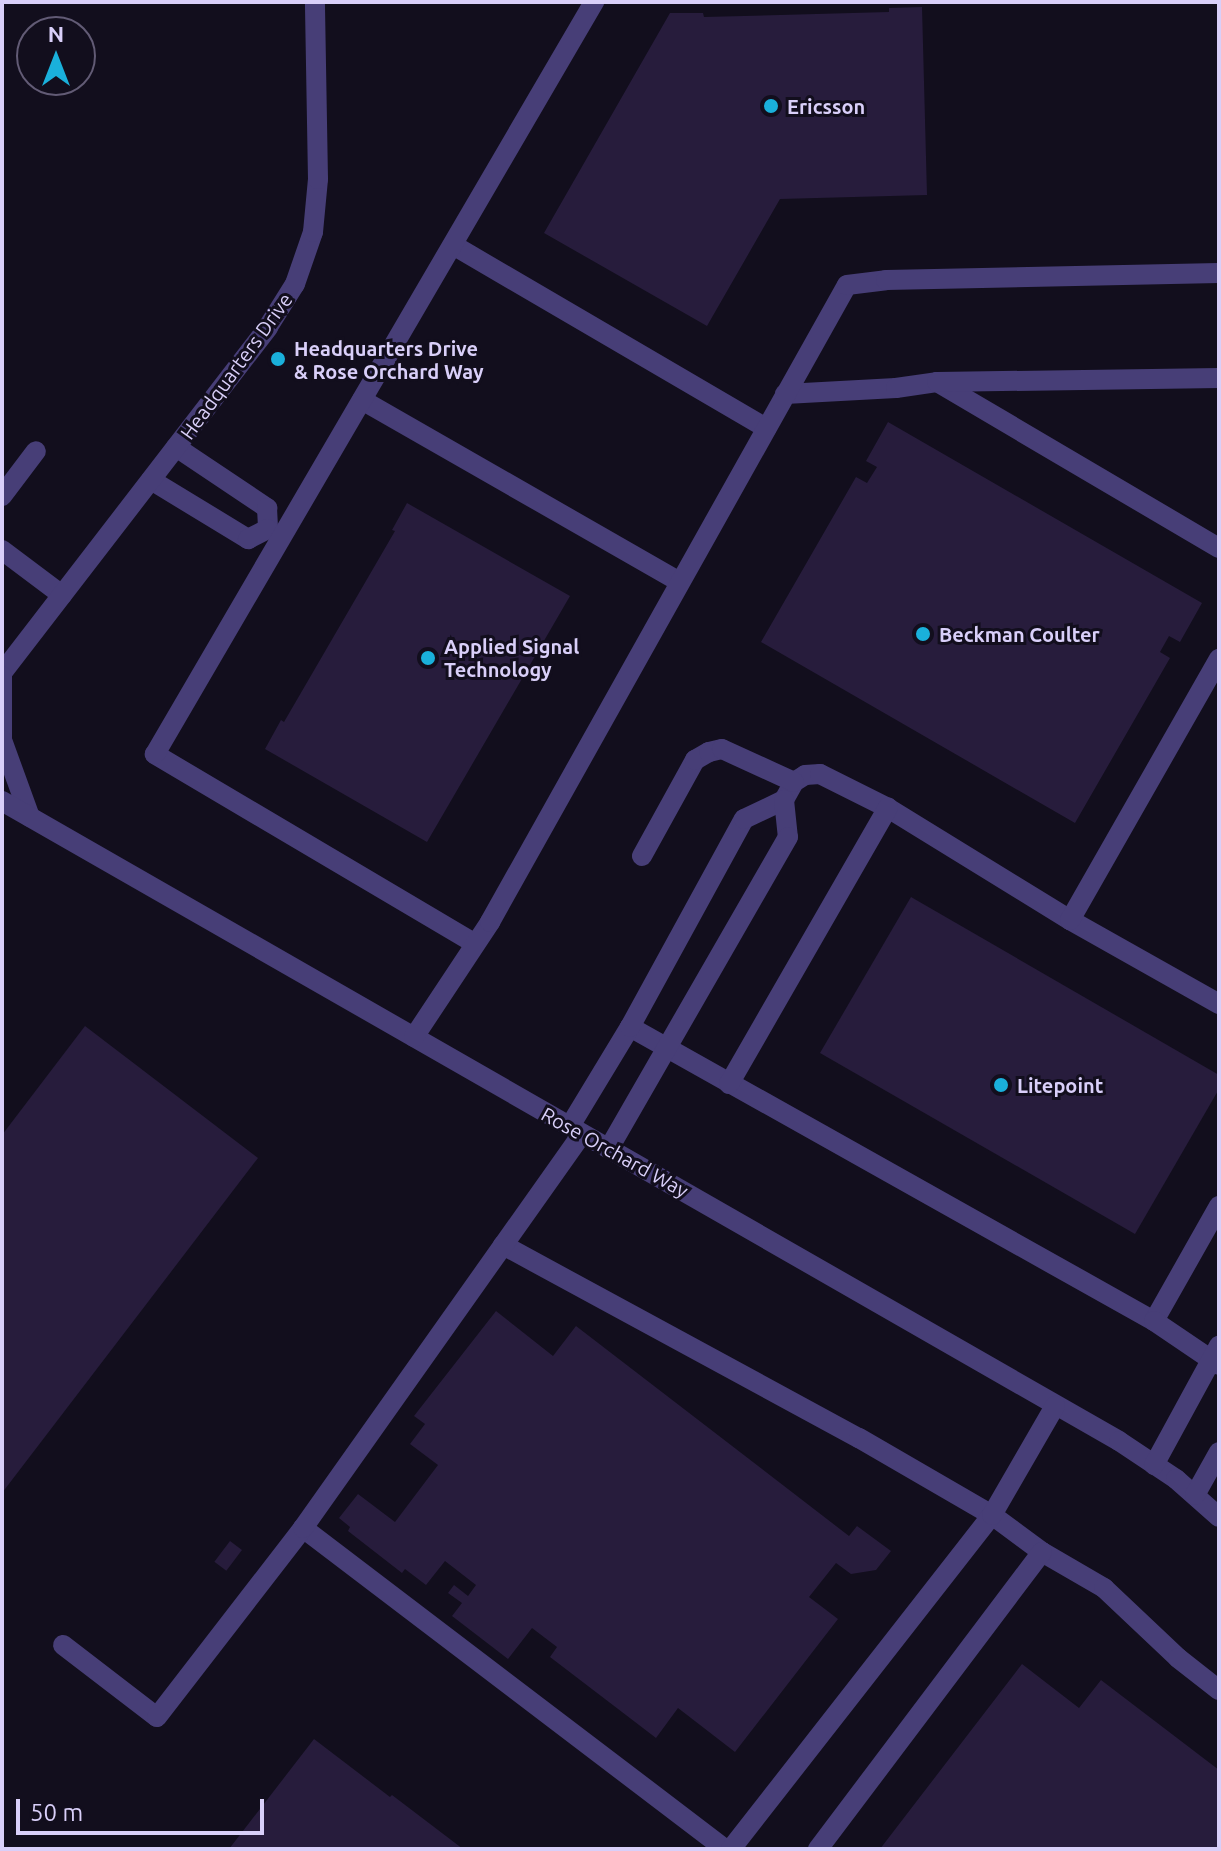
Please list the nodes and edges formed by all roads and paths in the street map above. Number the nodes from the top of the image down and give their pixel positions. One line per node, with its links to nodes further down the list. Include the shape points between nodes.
1 (315, 2): 10 (street, Headquarters Drive, via 318,179 313,232 295,284 274,317)
2 (594, 2): 3 (street)
3 (453, 245): 8 (street); 9 (street)
4 (1219, 273): 7 (street, via 847,285)
5 (1219, 378): 6 (street)
6 (937, 382): 7 (street); 15 (street)
7 (785, 394): 9 (street)
8 (362, 400): 14 (street); 17 (street)
9 (766, 428): 17 (street)
10 (176, 447): 12 (street, Headquarters Drive); 14 (street, via 267,508)
11 (36, 451): 13 (street)
12 (151, 480): 14 (street, via 248,539); 18 (street, Headquarters Drive)
13 (2, 496)
14 (274, 532): 27 (street, via 155,754)
15 (1219, 548)
16 (2, 550): 18 (street)
17 (680, 582): 27 (street)
18 (62, 595): 20 (street, Headquarters Drive)
19 (1219, 659): 26 (street)
20 (2, 675): 24 (street, via 2,740)
21 (789, 791): 23 (street, via 805,775 820,774); 25 (street, via 722,749 709,752 695,760); 29 (street, via 744,819); 31 (street, via 788,837)
22 (2, 801): 24 (street, Rose Orchard Way)
23 (888, 808): 26 (street); 32 (street)
24 (30, 817): 30 (street, Rose Orchard Way)
25 (642, 856)
26 (1070, 920): 28 (street)
27 (474, 943): 30 (street)
28 (1219, 1004)
29 (630, 1027): 31 (street); 33 (street)
30 (414, 1037): 33 (street, Rose Orchard Way)
31 (667, 1049): 32 (street); 34 (street)
32 (729, 1084): 37 (street)
33 (576, 1130): 34 (street, Rose Orchard Way); 36 (street)
34 (610, 1147): 39 (street, Rose Orchard Way)
35 (1219, 1206): 37 (street)
36 (503, 1245): 43 (street); 45 (street)
37 (1154, 1321): 38 (street)
38 (1216, 1357): 41 (street)
39 (1055, 1406): 41 (street, Rose Orchard Way); 43 (street)
40 (1219, 1452): 42 (street)
41 (1154, 1465): 42 (street, Rose Orchard Way)
42 (1195, 1495): 44 (street, Rose Orchard Way)
43 (992, 1515): 46 (street); 50 (street)
44 (1219, 1517)
45 (303, 1528): 47 (street, via 157,1717); 49 (street)
46 (1042, 1552): 48 (street, via 1104,1588); 51 (street)
47 (63, 1645)
48 (1219, 1690)
49 (725, 1849)
50 (731, 1849)
51 (818, 1849)

